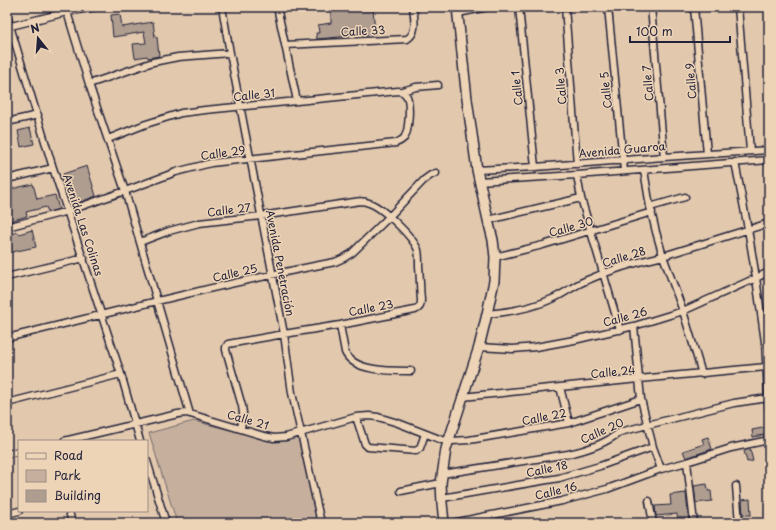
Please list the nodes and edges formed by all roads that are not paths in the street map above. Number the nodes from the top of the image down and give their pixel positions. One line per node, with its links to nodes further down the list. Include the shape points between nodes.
1 (95, 7): 13 (street)
2 (222, 7): 17 (street, Avenida Penetración)
3 (277, 7): 16 (street)
4 (413, 7): 16 (street, Calle 33, via 414,30 411,37)
5 (488, 7): 12 (street)
6 (519, 7): 35 (street, Calle 1)
7 (565, 7): 34 (street, Calle 3)
8 (608, 7): 31 (street, Calle 5)
9 (651, 7): 29 (street, Calle 7)
10 (694, 7): 28 (street, Calle 9)
11 (738, 7): 27 (street)
12 (458, 10): 37 (main road)
13 (67, 12): 15 (street); 18 (street)
14 (7, 16): 15 (street, Avenida Las Colinas)
15 (9, 26): 23 (street, Avenida Las Colinas)
16 (285, 45): 21 (street)
17 (230, 53): 18 (street, via 178,57 153,62); 22 (street, Avenida Penetración)
18 (89, 84): 25 (street)
19 (438, 85): 20 (street, Calle 31, via 416,86)
20 (404, 93): 21 (street, Calle 31, via 398,90); 30 (street, Calle 29, via 409,102 407,134 396,143)
21 (298, 101): 22 (street, Calle 31)
22 (240, 107): 25 (street, Calle 31, via 181,114); 30 (street, Avenida Penetración)
23 (38, 115): 24 (street); 36 (street, Avenida Las Colinas)
24 (7, 122)
25 (108, 139): 44 (street)
26 (769, 150): 27 (street, Avenida Guaroa)
27 (750, 151): 28 (street, Avenida Guaroa)
28 (707, 154): 29 (street, Avenida Guaroa)
29 (664, 157): 31 (street, Avenida Guaroa)
30 (250, 159): 44 (street, Calle 29, via 193,167); 49 (street, Avenida Penetración)
31 (623, 160): 34 (street, Avenida Guaroa); 39 (street, Calle 5)
32 (769, 160): 33 (street, Avenida Guaroa)
33 (735, 162): 38 (street, Avenida Guaroa); 54 (street)
34 (577, 164): 35 (street, Avenida Guaroa)
35 (535, 167): 37 (street, Avenida Guaroa)
36 (53, 168): 42 (street); 48 (street, Avenida Las Colinas)
37 (477, 170): 43 (main road)
38 (644, 170): 39 (street, Avenida Guaroa); 47 (street)
39 (624, 171): 41 (street, Avenida Guaroa)
40 (436, 173): 50 (street, Calle 25, via 424,180)
41 (577, 175): 43 (street, Avenida Guaroa); 46 (street)
42 (7, 179)
43 (479, 181): 51 (main road)
44 (125, 191): 48 (street, Calle 29); 56 (street)
45 (685, 197): 47 (street, Calle 30)
46 (581, 198): 51 (street); 55 (street)
47 (651, 210): 55 (street, Calle 30); 57 (street)
48 (68, 211): 53 (street, Calle 29); 59 (street, Avenida Las Colinas)
49 (261, 216): 50 (street, Calle 27, via 361,201 374,205); 56 (street, Calle 27, via 199,223); 61 (street, Avenida Penetración)
50 (389, 217): 61 (street, Calle 25, via 344,258); 69 (street, Calle 23, via 418,250 421,300 419,308)
51 (488, 220): 58 (main road)
52 (769, 223): 54 (street, Calle 28)
53 (7, 227)
54 (748, 229): 57 (street, Calle 28); 64 (street)
55 (591, 231): 58 (street, Calle 30); 62 (street)
56 (140, 242): 65 (street)
57 (663, 256): 62 (street, Calle 28); 66 (street)
58 (495, 257): 67 (main road, via 494,281)
59 (84, 258): 63 (street); 68 (street, Avenida Las Colinas)
60 (769, 272): 64 (street, Calle 26)
61 (272, 274): 65 (street, Calle 25); 72 (street, Avenida Penetración)
62 (604, 274): 67 (street, Calle 28, via 541,304); 71 (street)
63 (7, 277)
64 (756, 278): 66 (street, Calle 26); 74 (street)
65 (157, 301): 68 (street, Calle 25); 88 (street)
66 (683, 311): 70 (street, Calle 26); 80 (street)
67 (487, 314): 75 (main road)
68 (102, 315): 73 (street, Calle 25); 79 (street, Avenida Las Colinas)
69 (340, 325): 72 (street, Calle 23); 78 (street, via 345,352 353,362 372,368)
70 (634, 326): 71 (street, Calle 26); 81 (street)
71 (620, 330): 75 (street, Calle 26, via 524,348)
72 (284, 334): 93 (street, Calle 23, via 226,346 242,406); 94 (street, Avenida Penetración, via 292,393)
73 (7, 338)
74 (767, 342): 76 (street)
75 (479, 348): 83 (main road)
76 (767, 353): 77 (street)
77 (766, 368): 80 (street, Calle 24); 84 (street)
78 (411, 371)
79 (121, 374): 86 (street); 91 (street, Avenida Las Colinas)
80 (702, 374): 81 (street, Calle 24)
81 (639, 379): 82 (street, Calle 24); 85 (street)
82 (560, 387): 83 (street, Calle 24); 90 (street)
83 (462, 397): 99 (main road)
84 (768, 398): 87 (street); 92 (street, Calle 20, via 734,403)
85 (641, 399): 90 (street, Calle 22); 92 (street)
86 (7, 403)
87 (769, 411)
88 (190, 414): 91 (street, Calle 21); 93 (street, Calle 21)
89 (356, 417): 94 (street, Calle 21); 95 (street, Calle 21, via 378,417); 95 (street, via 368,447 416,451 420,448)
90 (569, 423): 99 (street, Calle 22)
91 (135, 424): 96 (street, Calle 21); 97 (street, Avenida Las Colinas)
92 (647, 425): 100 (street); 107 (street, Calle 20, via 620,432 600,444 576,453)
93 (241, 429): 94 (street, Calle 21, via 274,438)
94 (301, 433): 117 (street, Avenida Penetración)
95 (425, 434): 99 (street, Calle 21)
96 (68, 440)
97 (140, 440)
98 (769, 440): 103 (street, Calle 16, via 731,448)
99 (448, 441): 107 (main road)
100 (653, 447): 105 (street); 110 (street, Calle 18, via 558,478)
101 (18, 451): 102 (street)
102 (7, 454)
103 (688, 462): 105 (street, Calle 16); 121 (street)
104 (148, 466): 106 (street)
105 (662, 469): 119 (street, Calle 16, via 607,489 562,501)
106 (150, 476): 116 (street)
107 (442, 479): 109 (street, Calle 20); 110 (main road)
108 (736, 486): 122 (street)
109 (401, 491)
110 (442, 498): 118 (main road)
111 (649, 501): 120 (street)
112 (18, 511): 114 (street)
113 (69, 512): 115 (street)
114 (7, 514)
115 (72, 523)
116 (166, 523)
117 (321, 523)
118 (444, 523)
119 (452, 523)
120 (652, 523)
121 (694, 523)
122 (738, 523)

